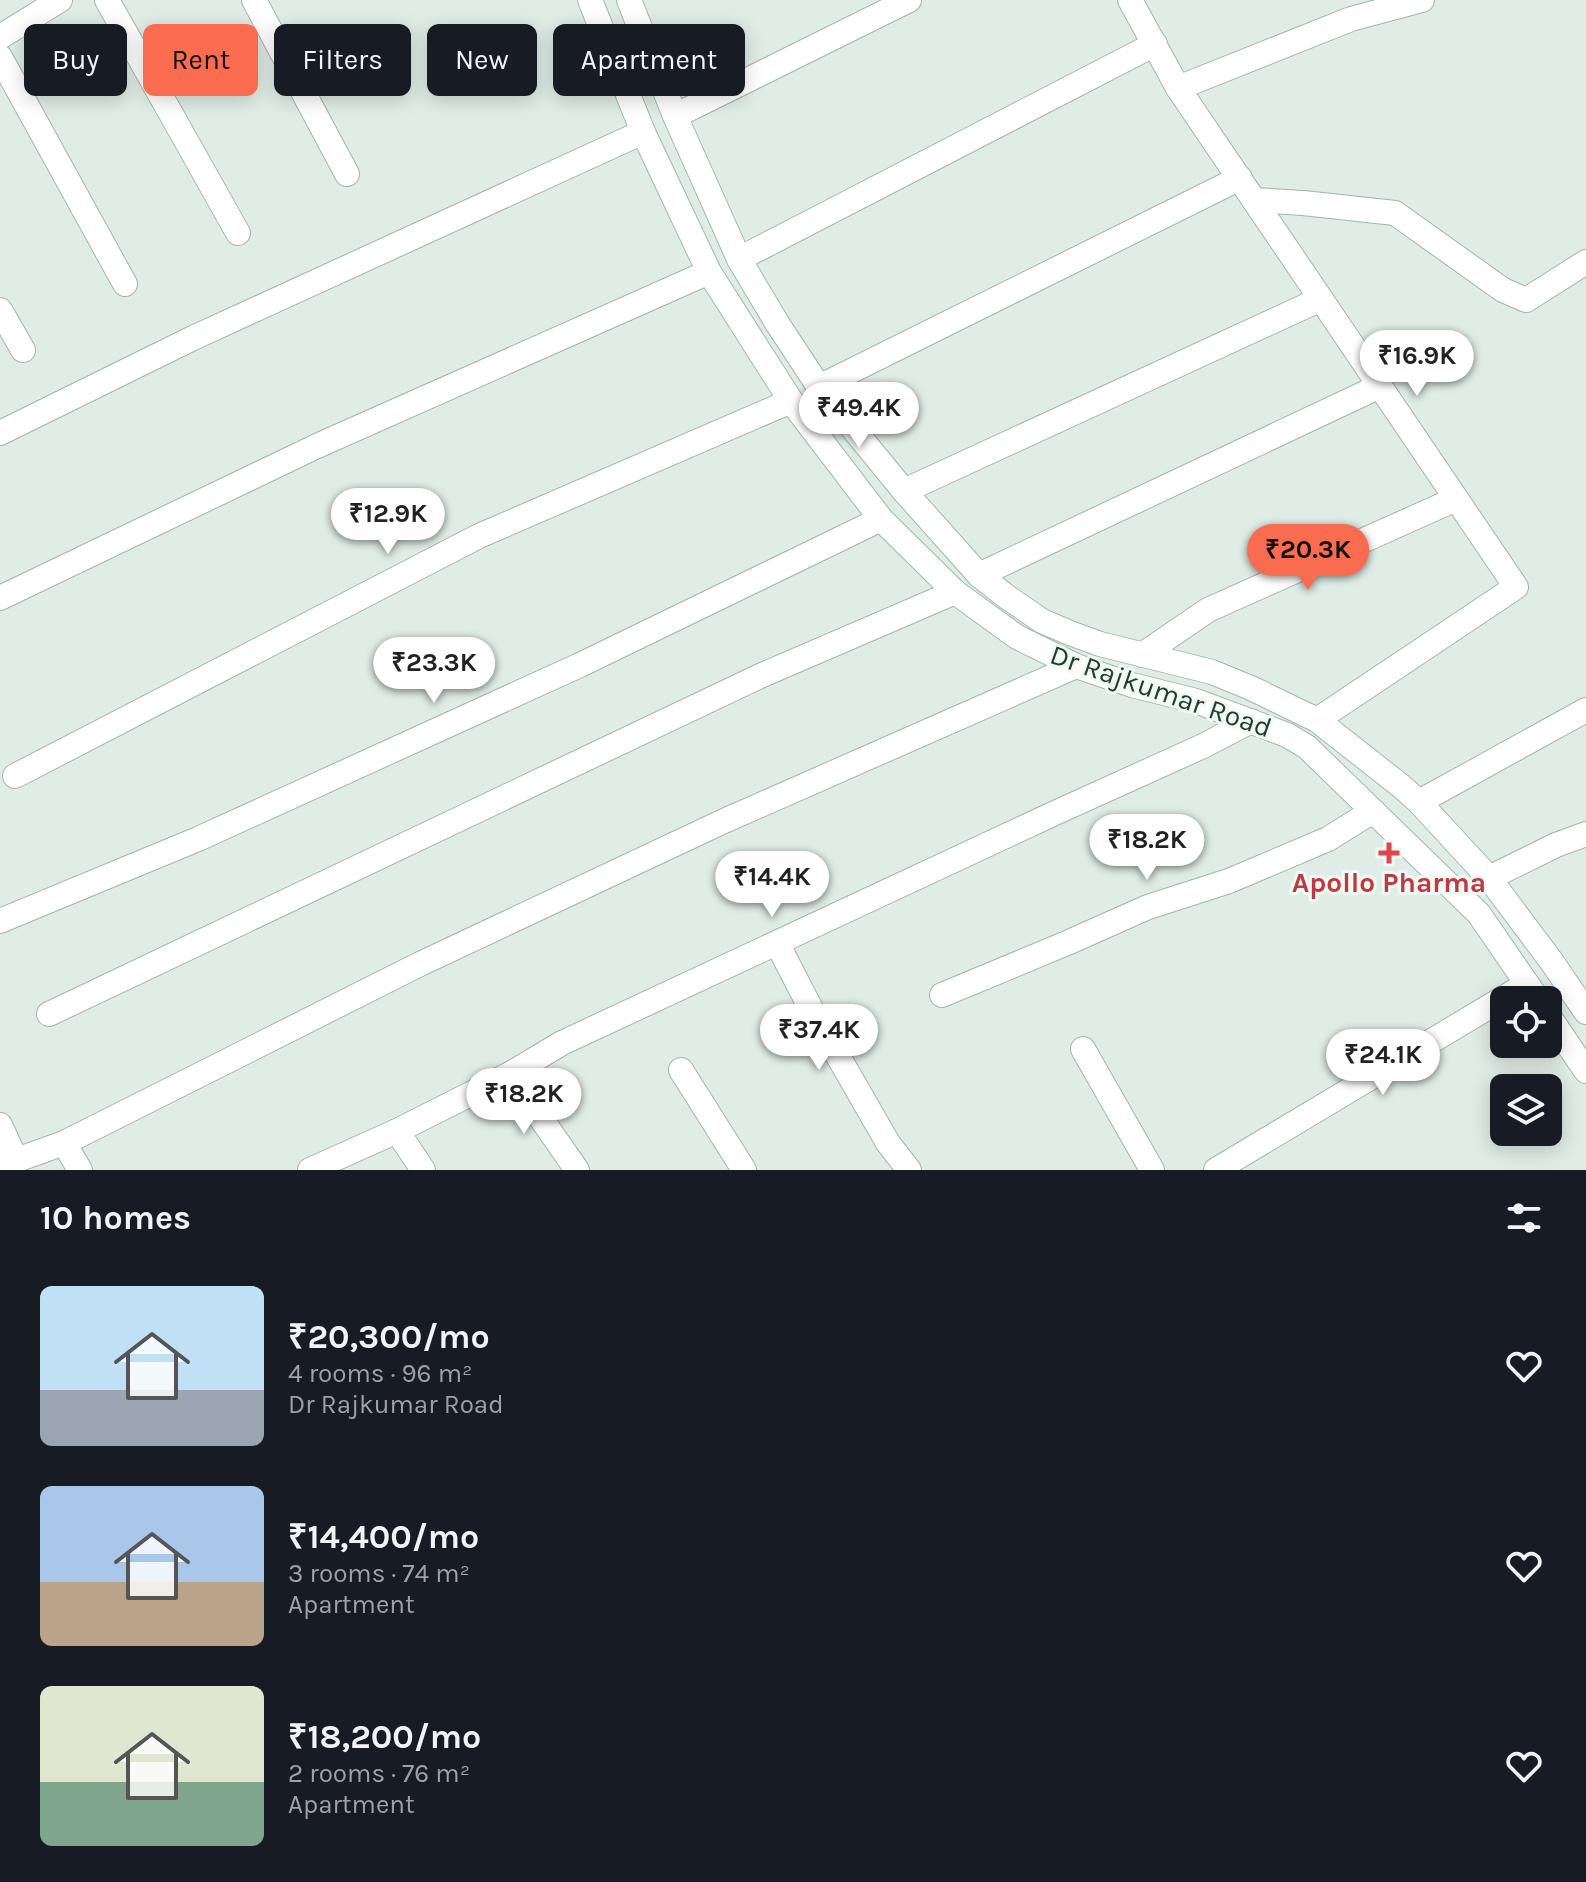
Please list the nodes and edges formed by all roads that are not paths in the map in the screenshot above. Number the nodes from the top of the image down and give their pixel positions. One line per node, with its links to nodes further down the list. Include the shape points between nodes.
1 (60, 0): 9 (street)
2 (107, 0): 18 (street)
3 (254, 0): 15 (street)
4 (590, 0): 14 (street, Dr Rajkumar Road)
5 (629, 0): 13 (street, Dr Rajkumar Road)
6 (909, 0): 13 (street)
7 (1130, 0): 10 (street)
8 (1422, 0): 12 (street, via 1351,19)
9 (0, 37)
10 (1155, 44): 12 (street); 19 (street)
11 (0, 57): 22 (street)
12 (1178, 88): 16 (street)
13 (675, 116): 19 (street, Dr Rajkumar Road)
14 (643, 132): 21 (street, Dr Rajkumar Road); 29 (street, via 193,338)
15 (347, 174)
16 (1240, 178): 17 (street); 27 (street)
17 (1254, 200): 20 (street, via 1395,213 1503,290 1526,300); 23 (street)
18 (238, 233)
19 (739, 259): 27 (street, Dr Rajkumar Road)
20 (1586, 262)
21 (709, 272): 28 (street, Dr Rajkumar Road); 35 (street, via 317,446)
22 (125, 284)
23 (1321, 299): 26 (street); 30 (street)
24 (0, 310): 25 (street)
25 (23, 350)
26 (1380, 386): 31 (street); 33 (street)
27 (819, 387): 30 (street, Dr Rajkumar Road)
28 (791, 401): 32 (street, Dr Rajkumar Road); 41 (street, via 479,536)
29 (0, 433)
30 (904, 491): 33 (street, Dr Rajkumar Road)
31 (1456, 499): 36 (street, via 1208,610); 39 (street, via 1516,587)
32 (881, 519): 34 (street, Dr Rajkumar Road); 46 (street, via 552,678 198,839)
33 (979, 575): 36 (street, Dr Rajkumar Road, via 1042,621)
34 (955, 592): 37 (street, Dr Rajkumar Road, via 1017,637); 51 (street, via 760,676)
35 (0, 598)
36 (1142, 655): 39 (street, Dr Rajkumar Road, via 1212,672)
37 (1076, 666): 40 (street, Dr Rajkumar Road); 60 (street, via 420,964)
38 (1586, 710): 42 (street)
39 (1317, 720): 42 (street, Dr Rajkumar Road)
40 (1251, 721): 43 (street, Dr Rajkumar Road, via 1307,747); 47 (street)
41 (15, 776)
42 (1419, 802): 45 (street, Dr Rajkumar Road)
43 (1373, 811): 48 (street, Dr Rajkumar Road, via 1479,914); 49 (street, via 1328,839 1229,881 1148,907)
44 (1586, 834): 45 (street)
45 (1489, 878): 50 (street, Dr Rajkumar Road)
46 (0, 921)
47 (777, 943): 57 (street, via 562,1043); 67 (street, via 888,1143)
48 (1528, 986)
49 (942, 995)
50 (1586, 1012)
51 (49, 1014)
52 (1490, 1016): 69 (street)
53 (1562, 1036): 56 (street)
54 (1083, 1049): 68 (street)
55 (681, 1070): 66 (street)
56 (1586, 1071)
57 (510, 1074): 59 (street); 65 (street)
58 (0, 1125): 61 (street)
59 (397, 1131): 63 (street); 64 (street)
60 (64, 1143): 61 (street); 62 (street)
61 (8, 1163)
62 (80, 1170)
63 (310, 1170)
64 (423, 1170)
65 (577, 1170)
66 (744, 1170)
67 (909, 1170)
68 (1152, 1170)
69 (1216, 1170)

